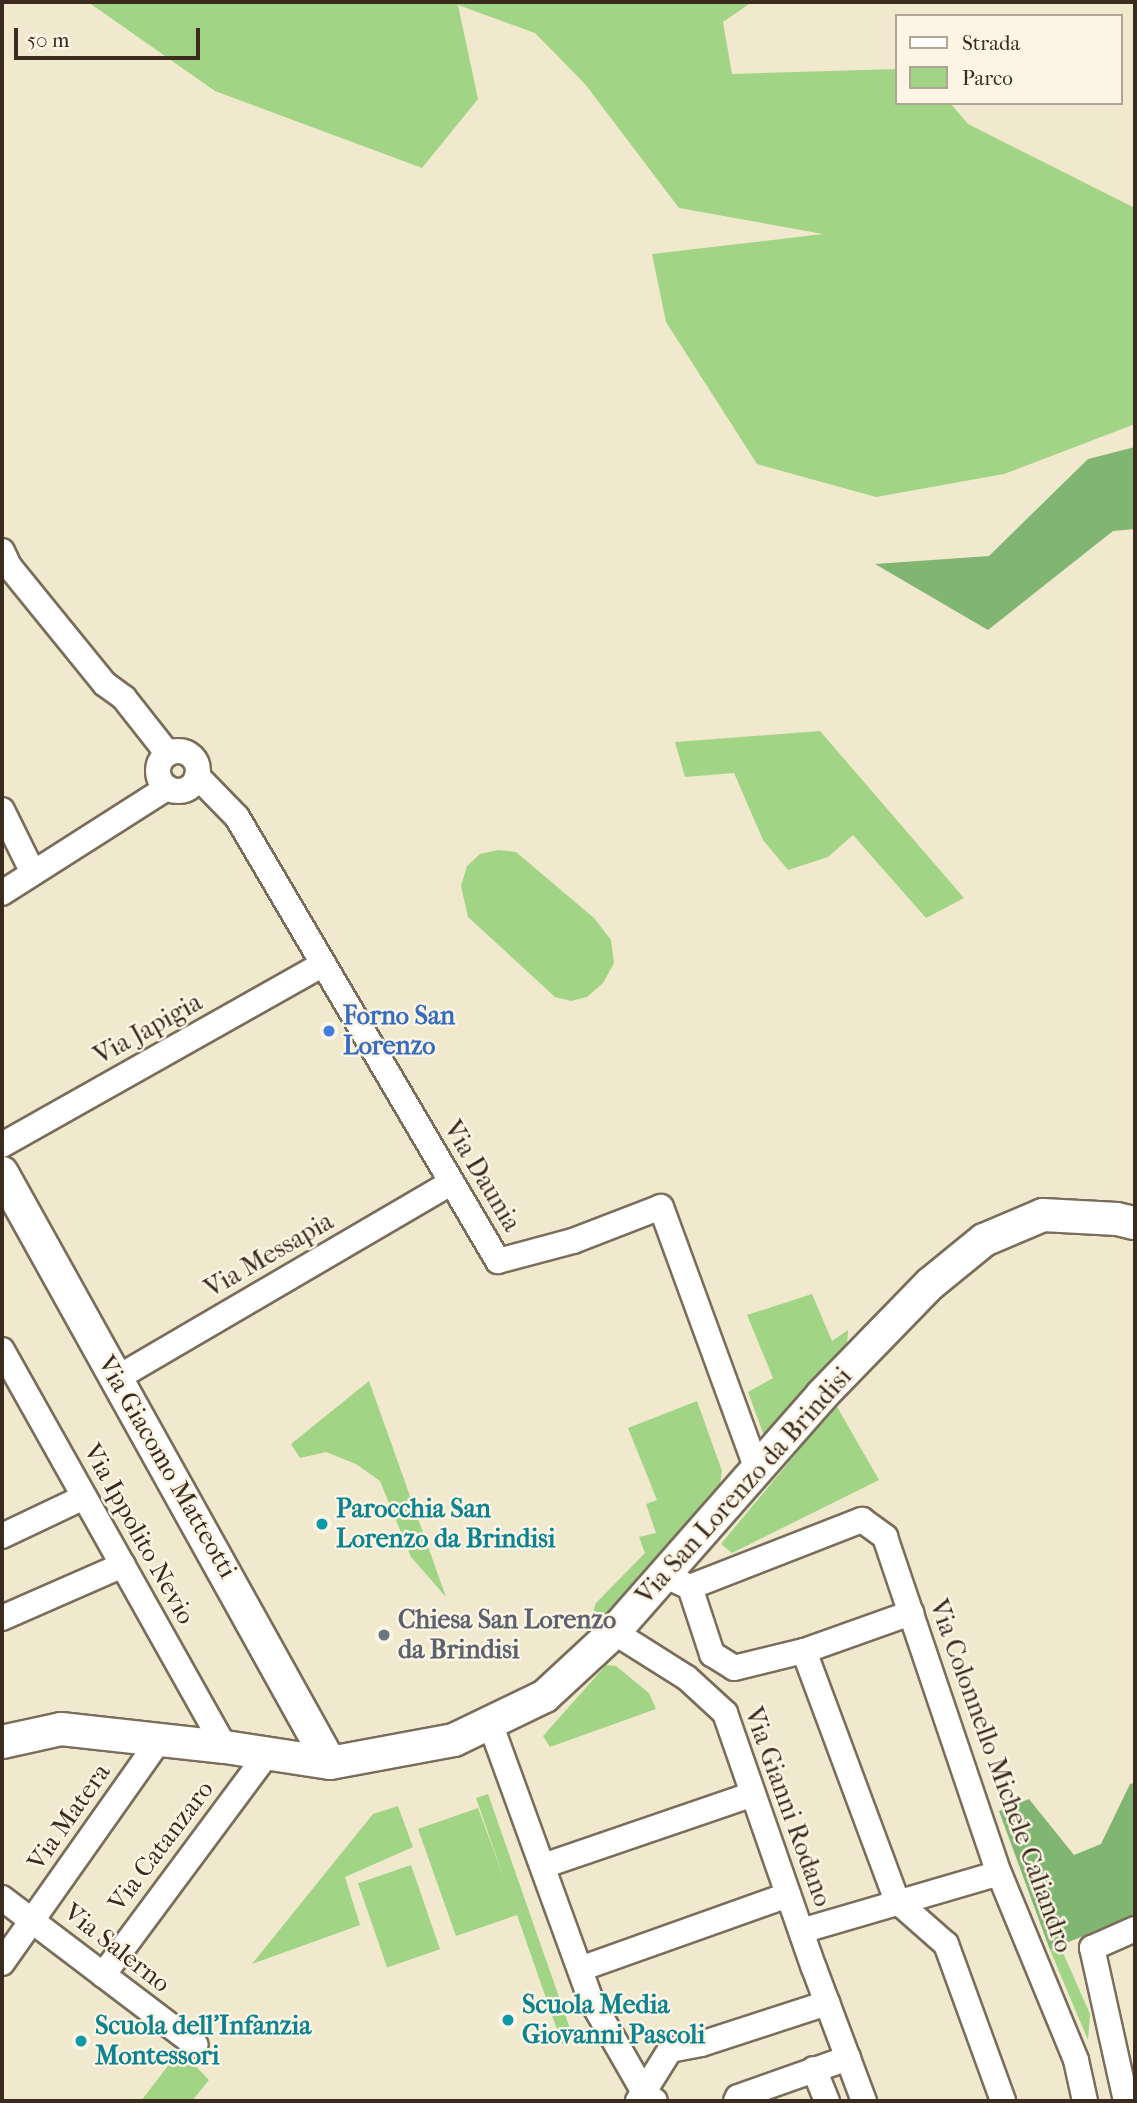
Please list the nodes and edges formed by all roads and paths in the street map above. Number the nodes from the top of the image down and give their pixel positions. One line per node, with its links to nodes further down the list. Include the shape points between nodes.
1 (2, 535): 2 (street)
2 (6, 559): 3 (street, via 105,684 124,698)
3 (168, 754): 4 (street, via 181,752 192,758); 5 (street, via 158,768 159,779)
4 (197, 776): 5 (street, via 186,789); 9 (street, Via Daunia, via 236,817)
5 (167, 788): 7 (street)
6 (2, 810): 7 (street)
7 (33, 873): 8 (street)
8 (2, 893)
9 (323, 965): 10 (street, Via Japigia); 12 (street, Via Daunia)
10 (2, 1145)
11 (4, 1182): 15 (street, Via Giacomo Matteotti)
12 (450, 1183): 15 (street, Via Messapia); 16 (street, Via Daunia, via 498,1261 573,1241 661,1206)
13 (1135, 1223): 16 (street, Via San Lorenzo da Brindisi, via 1043,1215 984,1240 930,1284)
14 (2, 1350): 17 (street, Via Ippolito Nevio)
15 (117, 1378): 30 (street, Via Giacomo Matteotti)
16 (757, 1469): 20 (street, Via San Lorenzo da Brindisi)
17 (84, 1497): 18 (street); 19 (street, Via Ippolito Nevio)
18 (2, 1536)
19 (123, 1565): 22 (street); 28 (street, Via Ippolito Nevio)
20 (677, 1581): 21 (street, Via Colonnello Michele Caliandro, via 862,1520 885,1537); 23 (street, Via San Lorenzo da Brindisi); 24 (street, via 712,1654 734,1668)
21 (911, 1613): 24 (street); 33 (street, Via Colonnello Michele Caliandro)
22 (2, 1618)
23 (614, 1632): 25 (street, Via San Lorenzo da Brindisi, via 545,1696); 31 (street, Via Gianni Rodano, via 687,1678 726,1713)
24 (804, 1651): 36 (street)
25 (491, 1723): 30 (street, Via San Lorenzo da Brindisi, via 454,1741); 32 (street)
26 (160, 1739): 27 (street, Via San Lorenzo da Brindisi, via 61,1728); 28 (street, Via San Lorenzo da Brindisi); 37 (street, Via Matera)
27 (2, 1742)
28 (225, 1747): 29 (street, Via San Lorenzo da Brindisi)
29 (268, 1753): 30 (street, Via San Lorenzo da Brindisi); 42 (street, Via Catanzaro)
30 (330, 1763)
31 (753, 1794): 32 (street); 34 (street, Via Gianni Rodano)
32 (543, 1866): 41 (street)
33 (999, 1873): 36 (street); 47 (street, Via Colonnello Michele Caliandro)
34 (788, 1895): 39 (street, Via Gianni Rodano); 41 (street)
35 (2, 1898): 37 (street, Via Salerno)
36 (897, 1901): 39 (street); 53 (street, via 946,1944)
37 (33, 1920): 40 (street, Via Matera); 42 (street, Via Salerno)
38 (1135, 1929): 45 (street, via 1092,1948)
39 (801, 1931): 43 (street, Via Gianni Rodano)
40 (2, 1964)
41 (580, 1969): 49 (street, via 590,1998)
42 (103, 1975): 44 (street, Via Salerno)
43 (827, 2003): 46 (street, Via Gianni Rodano); 49 (street, via 670,2050)
44 (196, 2045)
45 (1114, 2046): 47 (street); 55 (street)
46 (848, 2058): 48 (street); 52 (street, Via Gianni Rodano)
47 (1076, 2060): 54 (street, Via Colonnello Michele Caliandro)
48 (814, 2069): 50 (street); 51 (street)
49 (646, 2099)
50 (736, 2101)
51 (827, 2101)
52 (864, 2101)
53 (1003, 2101)
54 (1086, 2101)
55 (1126, 2101)

